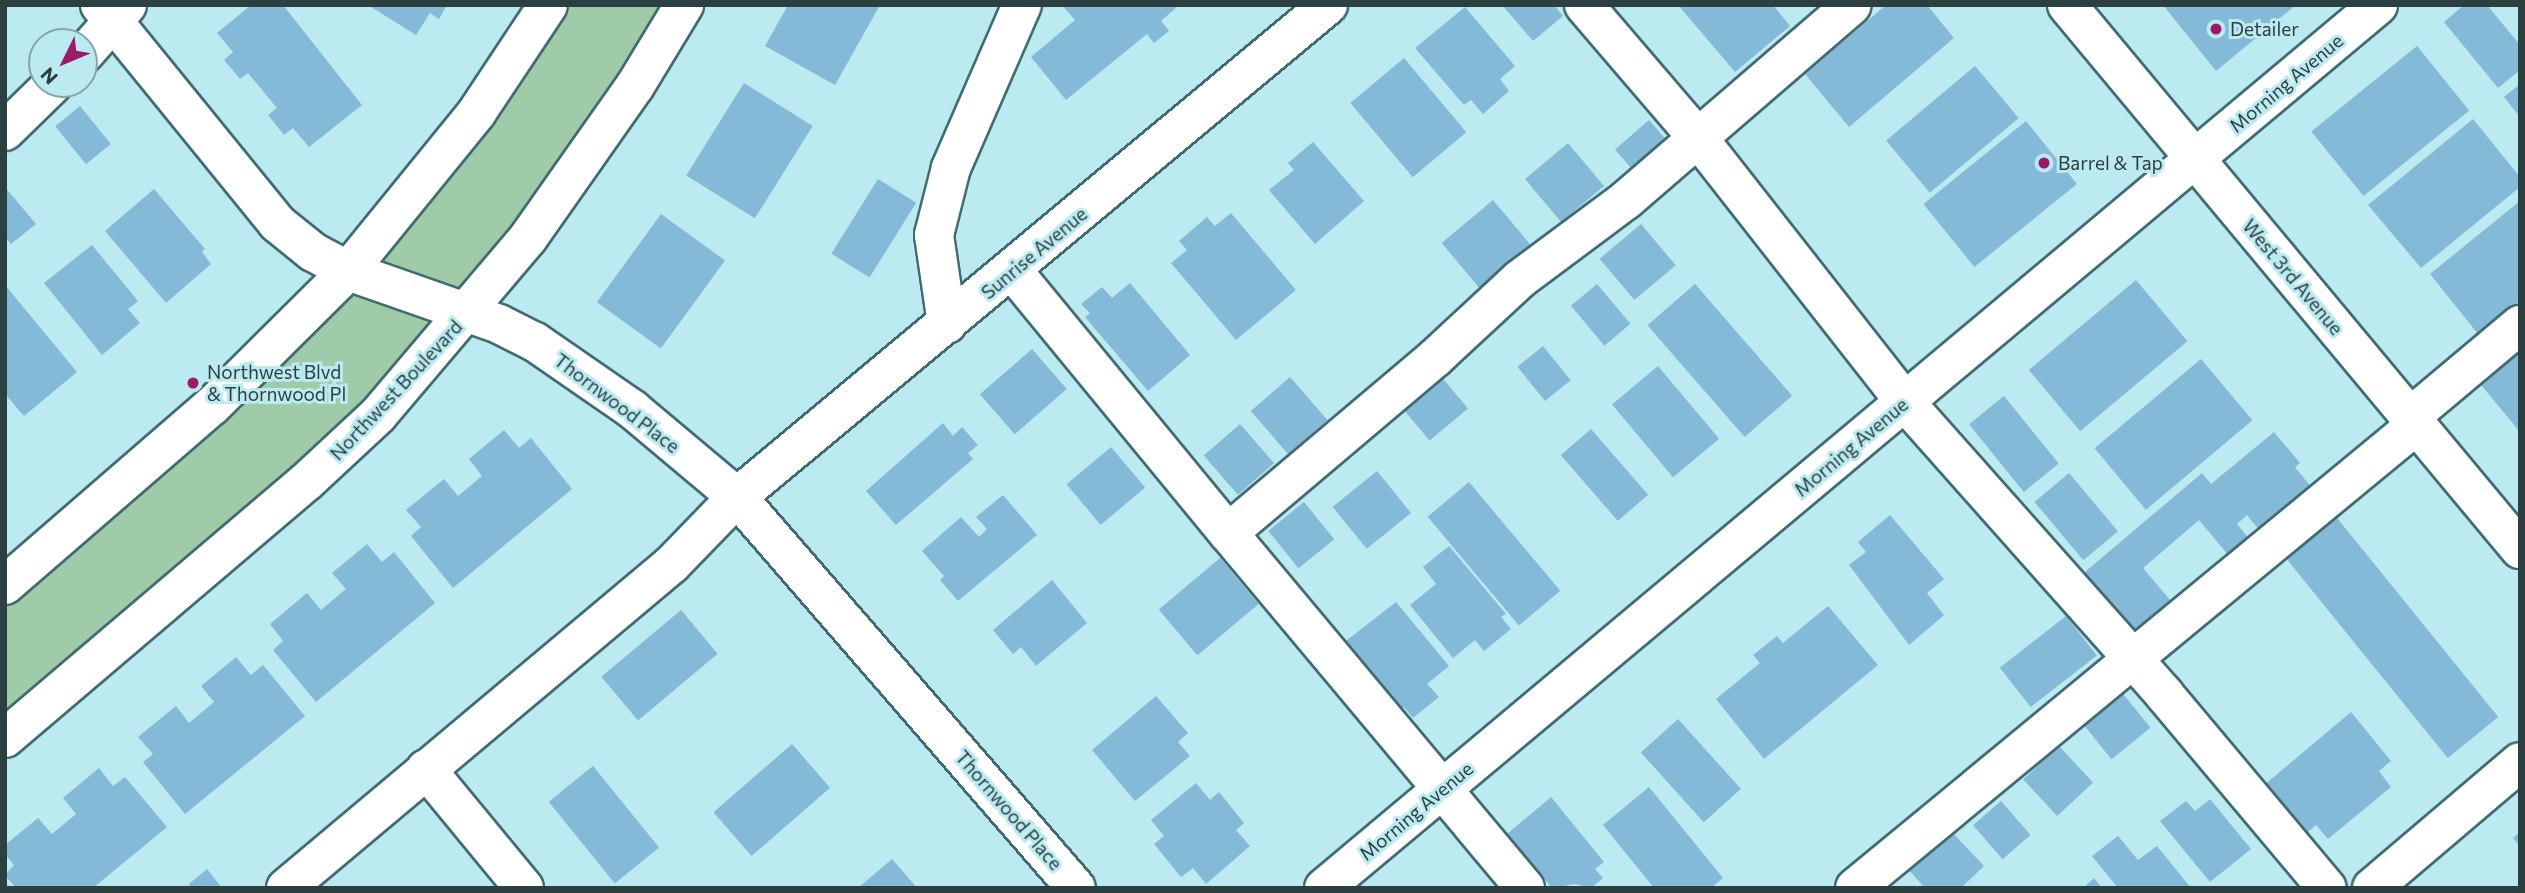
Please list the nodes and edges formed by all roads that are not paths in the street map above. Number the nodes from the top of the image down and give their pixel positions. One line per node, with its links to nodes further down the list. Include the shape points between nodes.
1 (548, 5): 16 (street, via 462,132)
2 (684, 5): 17 (street, Northwest Boulevard, via 582,164)
3 (1021, 5): 18 (street, via 950,167 934,235)
4 (1328, 5): 15 (street, Sunrise Avenue)
5 (1584, 5): 13 (street)
6 (1852, 5): 13 (street)
7 (2067, 5): 14 (street, West 3rd Avenue)
8 (2378, 5): 14 (street, Morning Avenue)
9 (114, 11): 10 (street); 16 (street, Thornwood Place, via 276,223 313,252)
10 (98, 34)
11 (39, 98): 12 (street)
12 (5, 131)
13 (1698, 138): 20 (street); 23 (street, via 1626,200 1520,279 1435,358)
14 (2194, 159): 20 (street, Morning Avenue); 21 (street, West 3rd Avenue)
15 (1013, 270): 18 (street, Sunrise Avenue); 23 (street)
16 (348, 271): 17 (street, Thornwood Place); 25 (street, via 212,406)
17 (468, 312): 22 (street, Thornwood Place, via 535,342 621,401); 27 (street, Northwest Boulevard, via 378,415 306,482)
18 (947, 324): 22 (street, Sunrise Avenue)
19 (2520, 325): 21 (street)
20 (1905, 402): 26 (street); 30 (street, Morning Avenue)
21 (2412, 422): 24 (street, West 3rd Avenue); 26 (street)
22 (737, 497): 29 (street, Sunrise Avenue, via 671,564); 33 (street, Thornwood Place)
23 (1228, 533): 30 (street)
24 (2520, 549)
25 (5, 585)
26 (2133, 657): 36 (street); 37 (street)
27 (5, 738)
28 (2520, 762): 38 (street)
29 (426, 769): 31 (street, Sunrise Avenue); 32 (street)
30 (1442, 790): 34 (street, Morning Avenue); 35 (street)
31 (286, 888)
32 (524, 888)
33 (1076, 888)
34 (1324, 888)
35 (1525, 888)
36 (1855, 888)
37 (2328, 888)
38 (2372, 888)

